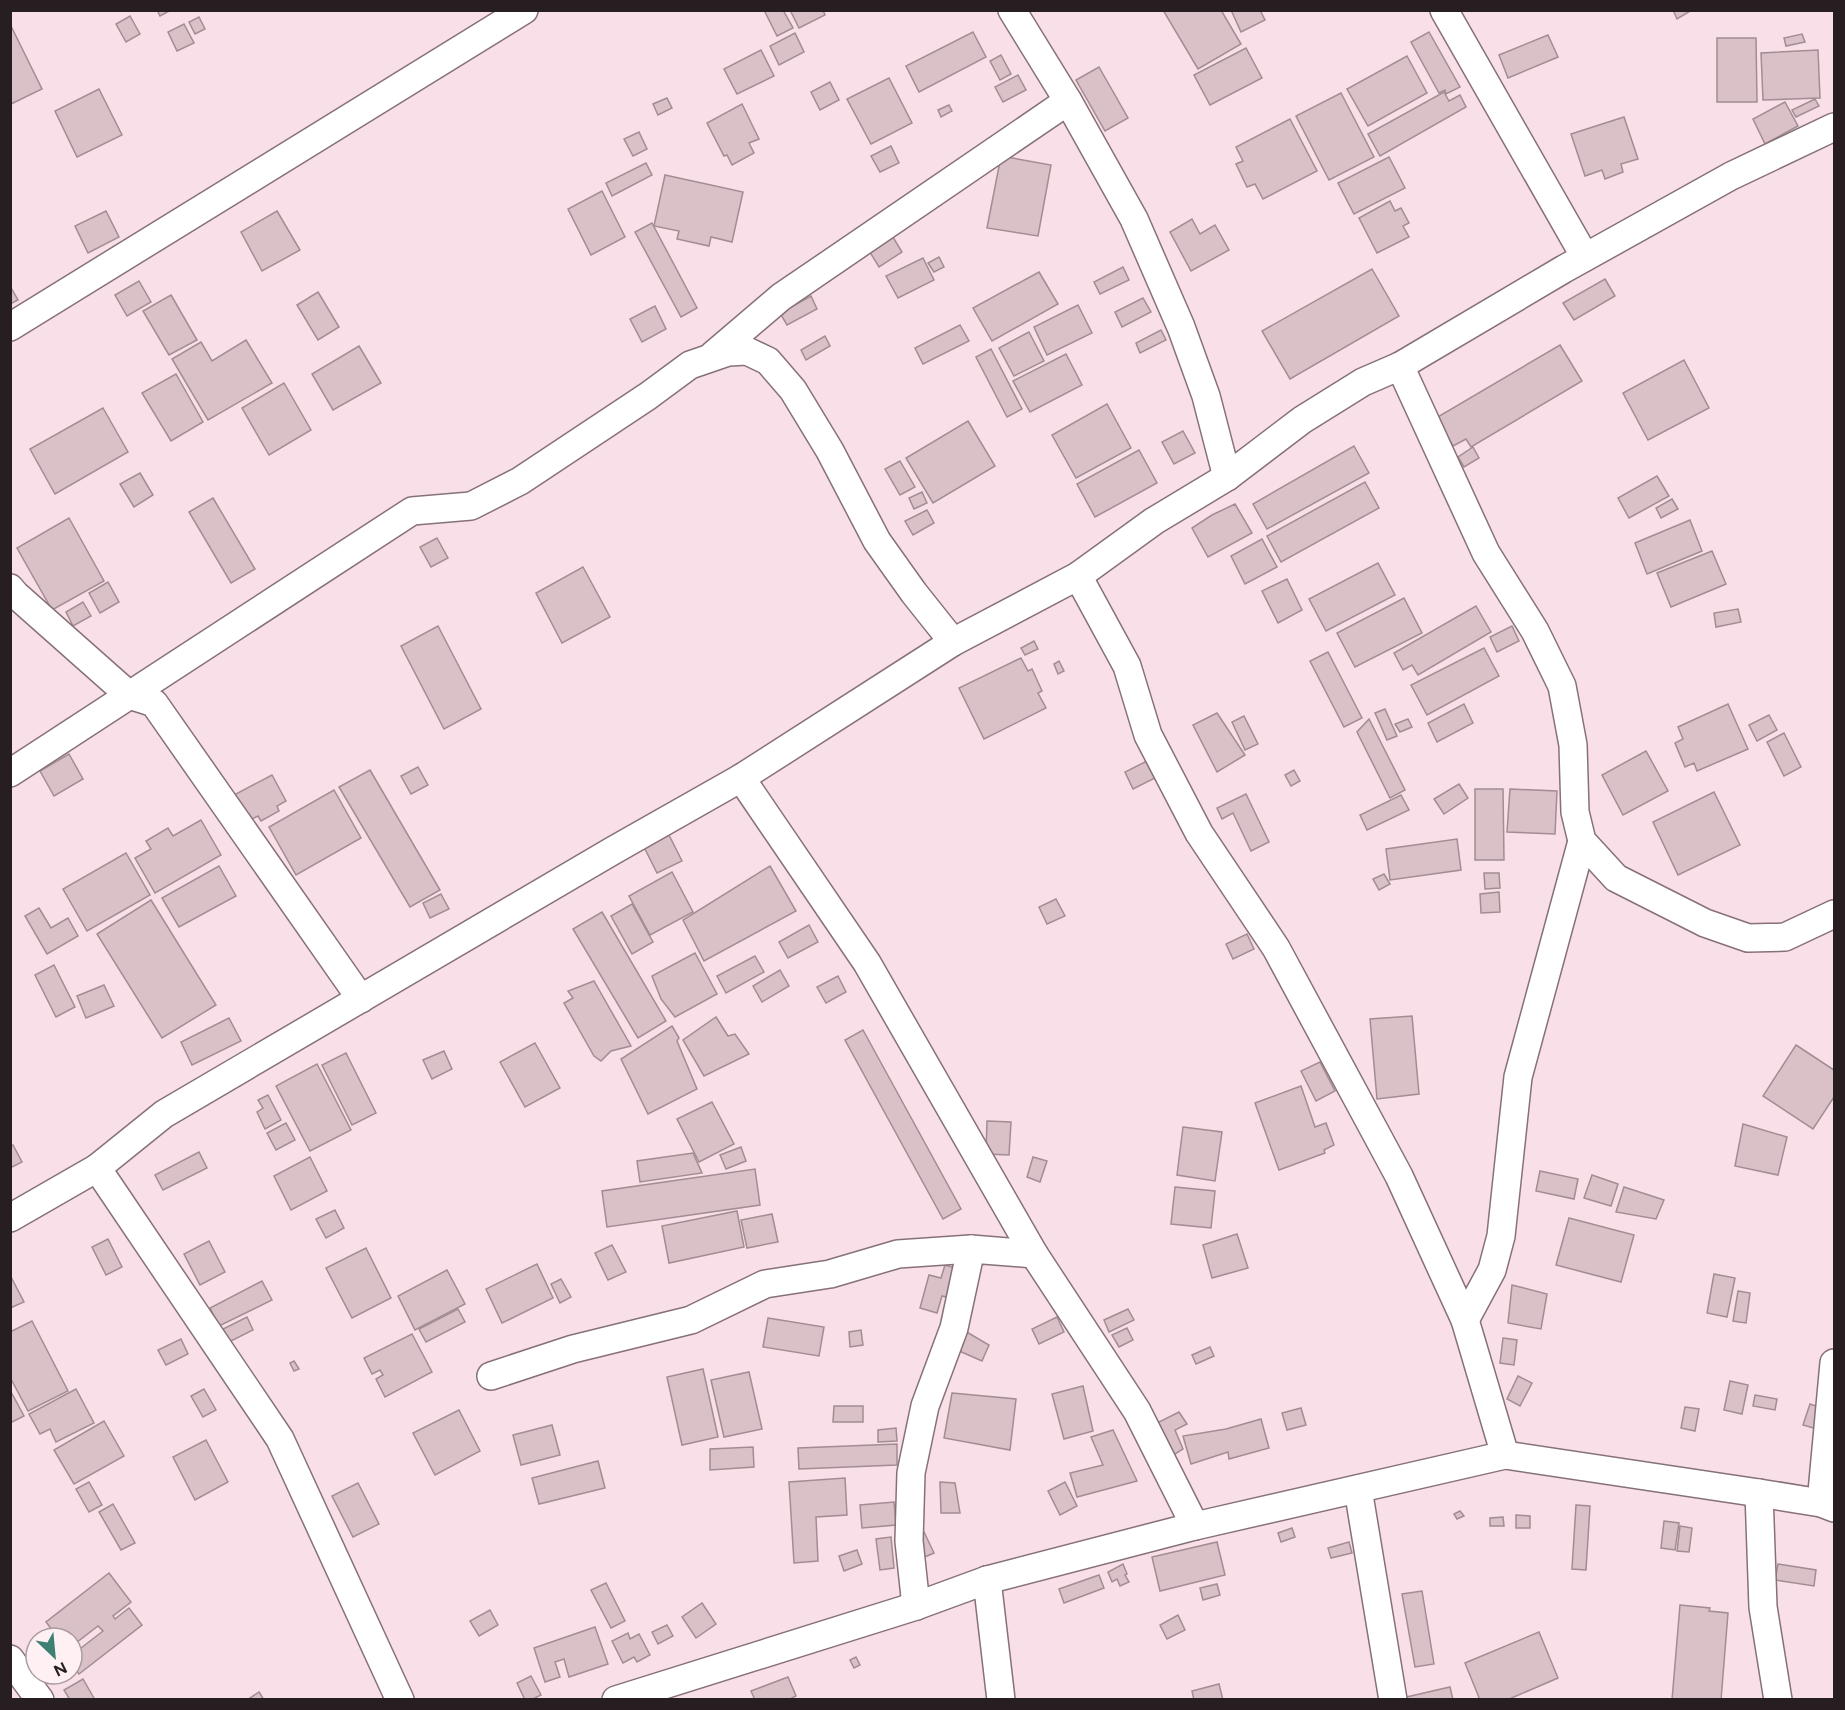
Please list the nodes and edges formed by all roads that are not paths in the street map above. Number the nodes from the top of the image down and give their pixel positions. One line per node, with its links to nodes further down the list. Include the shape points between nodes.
1 (524, 10): 7 (street)
2 (1012, 10): 4 (street)
3 (1444, 10): 6 (street)
4 (1068, 101): 8 (street, via 781,297); 10 (street, via 1134,219 1181,327 1206,396)
5 (1834, 128): 6 (street, via 1731,176)
6 (1585, 257): 9 (street)
7 (10, 327)
8 (710, 358): 13 (street, via 747,351 768,361 793,390 877,541); 14 (street, via 690,365 520,481 471,506 412,511)
9 (1400, 366): 10 (street, via 1363,382 1302,420); 17 (street, via 1486,553 1535,631 1562,686 1573,745 1575,812)
10 (1227, 477): 11 (street, via 1154,521)
11 (1078, 576): 13 (street); 24 (street, via 1127,666 1148,735 1199,833 1276,948 1314,1016 1399,1176)
12 (10, 588): 14 (street)
13 (953, 642): 16 (street)
14 (129, 695): 15 (street); 19 (street, via 154,703)
15 (10, 773)
16 (741, 778): 19 (street); 23 (street, via 867,963)
17 (1582, 841): 18 (street, via 1616,878 1705,924 1748,938 1785,938); 24 (street, via 1518,1077 1501,1236 1492,1270)
18 (1834, 914)
19 (361, 999): 20 (street, via 164,1114)
20 (96, 1168): 21 (street); 37 (street, via 280,1439)
21 (10, 1218)
22 (972, 1249): 23 (street); 26 (street, via 898,1254 830,1274 765,1284 691,1320 573,1349); 33 (street, via 954,1328 925,1406 911,1473 909,1541)
23 (1034, 1254): 31 (street, via 1137,1411)
24 (1465, 1320): 27 (street)
25 (1834, 1363): 30 (street)
26 (491, 1376)
27 (1505, 1455): 28 (street); 29 (street)
28 (1358, 1489): 31 (street); 39 (street)
29 (1759, 1493): 30 (street); 40 (street, via 1763,1607)
30 (1828, 1506)
31 (1195, 1526): 32 (street)
32 (987, 1580): 33 (street); 38 (street)
33 (916, 1606): 35 (street)
34 (10, 1659): 36 (street)
35 (624, 1698)
36 (40, 1700)
37 (400, 1700)
38 (1000, 1700)
39 (1393, 1700)
40 (1778, 1700)

